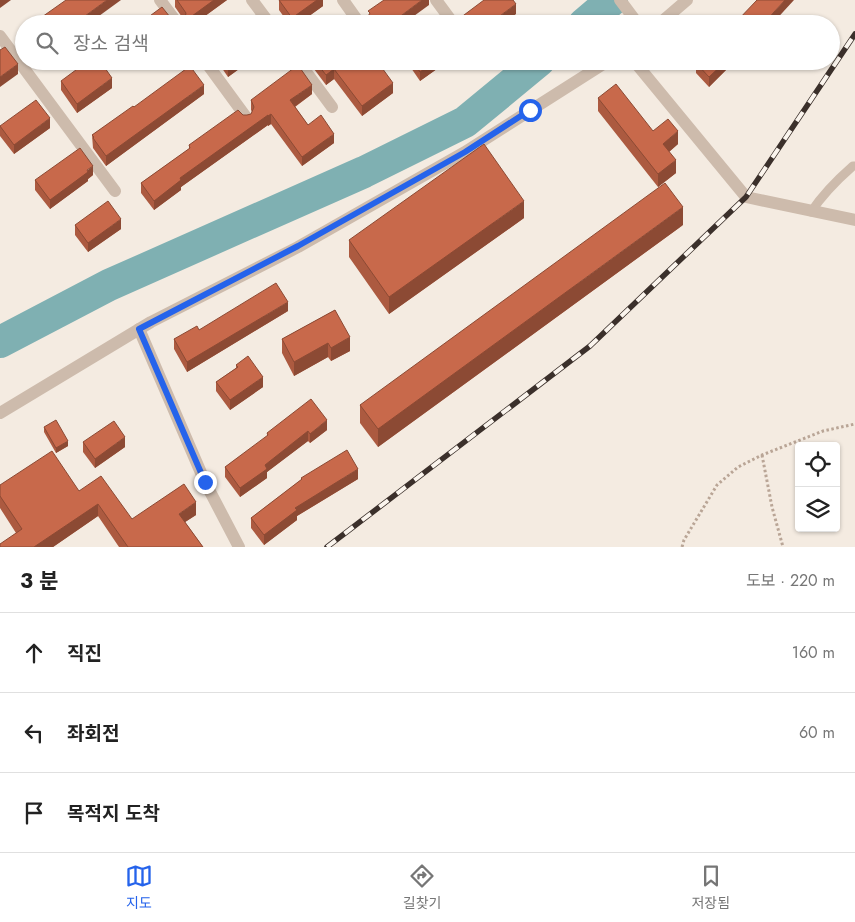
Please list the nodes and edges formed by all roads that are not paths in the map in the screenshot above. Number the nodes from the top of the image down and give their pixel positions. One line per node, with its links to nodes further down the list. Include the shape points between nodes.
1 (160, 0): 7 (street)
2 (252, 0): 8 (street)
3 (342, 0): 9 (street)
4 (436, 0): 10 (street)
5 (620, 0): 11 (street)
6 (687, 0): 12 (street)
7 (171, 15)
8 (263, 15)
9 (353, 15)
10 (447, 15)
11 (631, 15)
12 (670, 15)
13 (0, 36): 14 (street)
14 (15, 56)
15 (25, 70): 23 (street)
16 (212, 70): 21 (street)
17 (305, 70): 20 (street)
18 (594, 70): 26 (street, via 465,152 298,246)
19 (641, 70): 24 (street, via 746,197)
20 (332, 107)
21 (246, 117)
22 (855, 166): 24 (lane, via 836,181)
23 (115, 190)
24 (811, 212): 25 (street)
25 (855, 220)
26 (139, 329): 27 (street); 28 (street, via 205,482)
27 (0, 413)
28 (239, 547)

